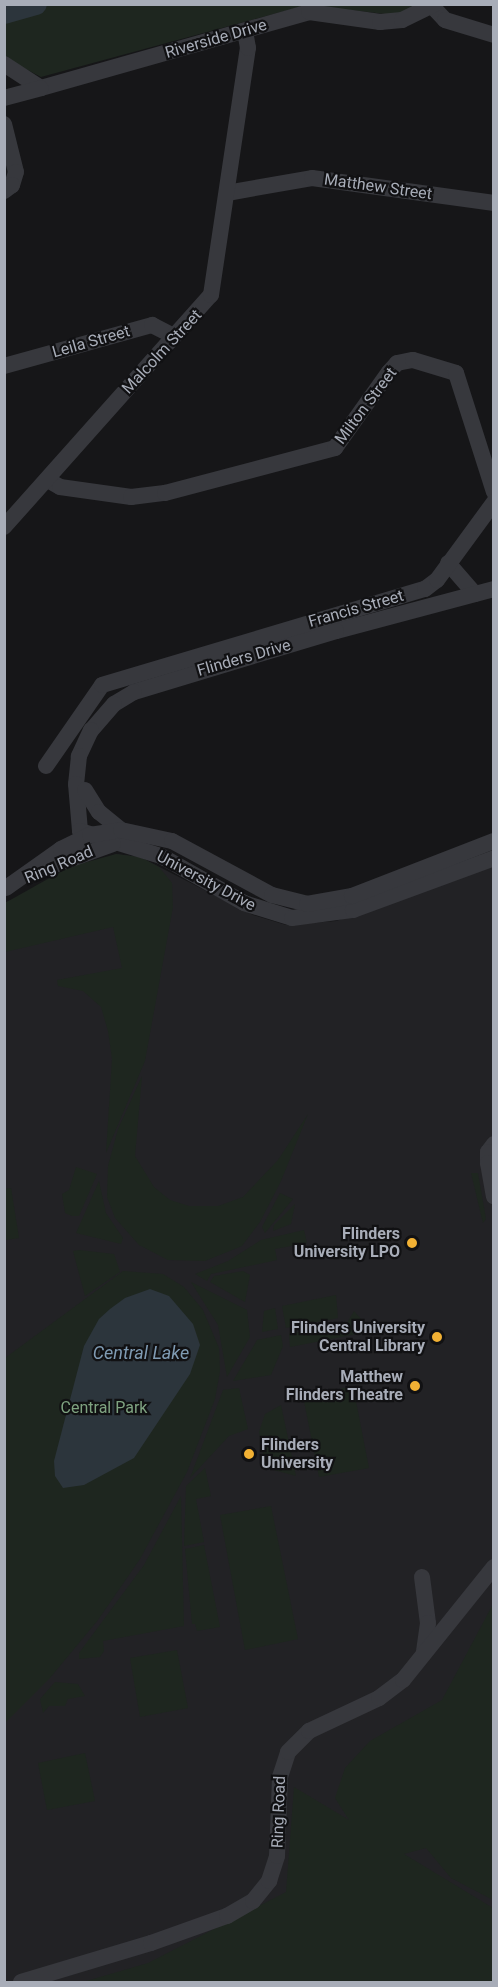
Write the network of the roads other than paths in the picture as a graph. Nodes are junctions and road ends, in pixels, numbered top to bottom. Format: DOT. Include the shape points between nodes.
graph roads {
  1 [pos="434,5"];
  2 [pos="245,31"];
  3 [pos="494,35"];
  4 [pos="4,64"];
  5 [pos="41,88"];
  6 [pos="4,98"];
  7 [pos="4,124"];
  8 [pos="8,188"];
  9 [pos="227,194"];
  10 [pos="494,203"];
  11 [pos="174,336"];
  12 [pos="4,366"];
  13 [pos="48,480"];
  14 [pos="494,492"];
  15 [pos="494,502"];
  16 [pos="4,526"];
  17 [pos="448,563"];
  18 [pos="494,589"];
  19 [pos="475,594"];
  20 [pos="494,599"];
  21 [pos="46,766"];
  22 [pos="85,790"];
  23 [pos="76,812"];
  24 [pos="90,835"];
  25 [pos="117,837"];
  26 [pos="494,842"];
  27 [pos="494,858"];
  28 [pos="54,859"];
  29 [pos="208,860"];
  30 [pos="184,870"];
  31 [pos="5,888"];
  32 [pos="494,1144"];
  33 [pos="494,1196"];
  34 [pos="494,1567"];
  35 [pos="422,1576"];
  36 [pos="422,1660"];
  37 [pos="21,1983"];
  1 -- 2 [label="street, Riverside Drive" via="402,20 380,22 309,12"];
  1 -- 3 [label="street" via="445,20"];
  2 -- 5 [label="street, Riverside Drive"];
  2 -- 9 [label="street, Malcolm Street" via="248,48"];
  4 -- 5 [label="street"];
  5 -- 6 [label="street, Riverside Drive"];
  7 -- 8 [label="street" via="14,160"];
  9 -- 10 [label="street, Matthew Street" via="312,178"];
  9 -- 11 [label="street, Malcolm Street" via="211,295"];
  11 -- 12 [label="street, Leila Street" via="152,325"];
  11 -- 13 [label="street, Malcolm Street"];
  13 -- 14 [label="street, Milton Street" via="60,487 131,497 165,493 335,448 389,372 397,363 413,360 456,373"];
  13 -- 16 [label="street, Malcolm Street"];
  15 -- 17 [label="street, Francis Street"];
  17 -- 19 [label="street"];
  17 -- 21 [label="street, Francis Street" via="437,580 425,589 102,685"];
  18 -- 19 [label="street, Flinders Drive"];
  19 -- 23 [label="street, Flinders Drive" via="134,692 108,711 83,744"];
  20 -- 22 [label="street, Flinders Drive" via="148,695 119,711 97,735 86,764"];
  22 -- 24 [label="street, Flinders Drive"];
  22 -- 25 [label="street"];
  23 -- 24 [label="street" via="80,831"];
  23 -- 28 [label="street, Flinders Drive"];
  24 -- 25 [label="street, University Drive"];
  24 -- 28 [label="street, Ring Road"];
  25 -- 28 [label="street, Ring Road"];
  25 -- 29 [label="street, University Drive" via="157,835"];
  25 -- 30 [label="street, University Drive"];
  26 -- 29 [label="street, University Drive" via="352,896 320,904 291,902 272,895"];
  27 -- 30 [label="street, University Drive" via="365,906 316,918 272,915"];
  28 -- 31 [label="street, Ring Road"];
  29 -- 30 [label="street"];
  32 -- 33 [label="street" via="488,1152 488,1163"];
  34 -- 36 [label="street, Ring Road"];
  35 -- 36 [label="street" via="428,1640"];
  36 -- 37 [label="street, Ring Road" via="393,1689 309,1731 288,1752 280,1777 277,1856 269,1881 247,1906 108,1958"];
}
